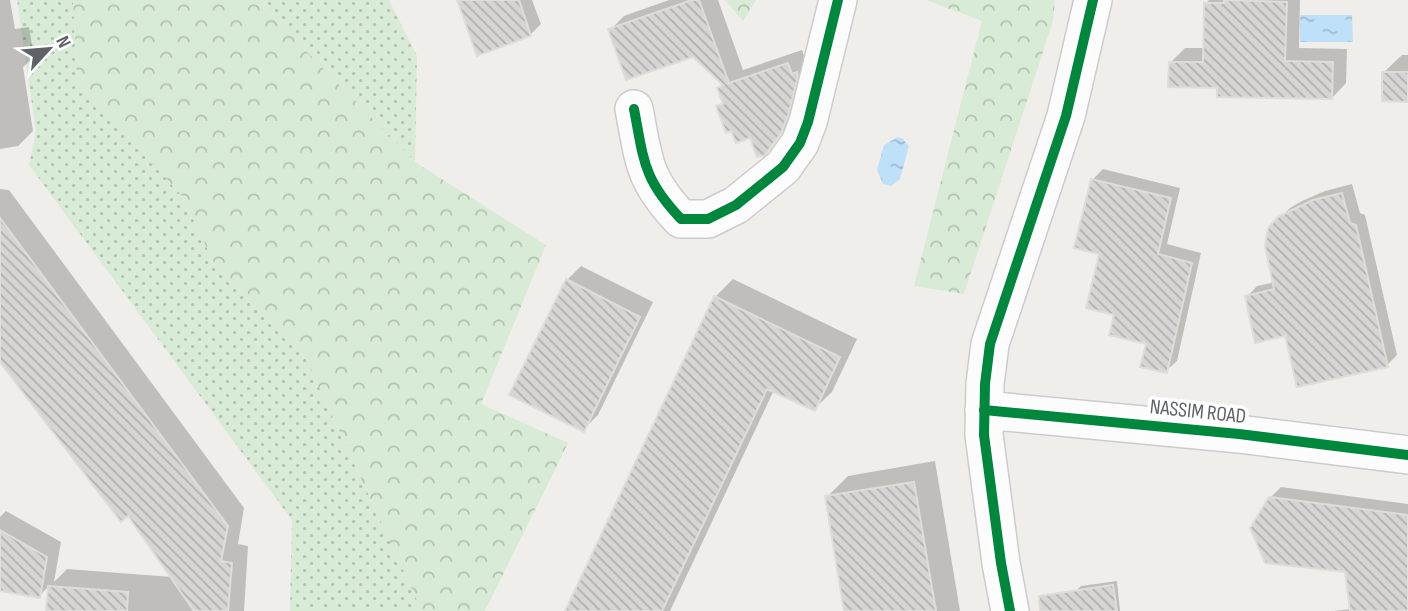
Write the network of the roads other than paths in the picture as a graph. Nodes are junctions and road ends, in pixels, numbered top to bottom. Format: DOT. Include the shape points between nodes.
graph roads {
  1 [pos="838,0"];
  2 [pos="1093,0"];
  3 [pos="634,109"];
  4 [pos="984,411"];
  5 [pos="1408,455"];
  6 [pos="1010,611"];
  1 -- 3 [label="street" via="800,143 783,167 736,205 708,219 681,219 646,173"];
  2 -- 4 [label="street" via="1066,116 990,344"];
  4 -- 5 [label="street, NASSIM ROAD"];
  4 -- 6 [label="street"];
}
